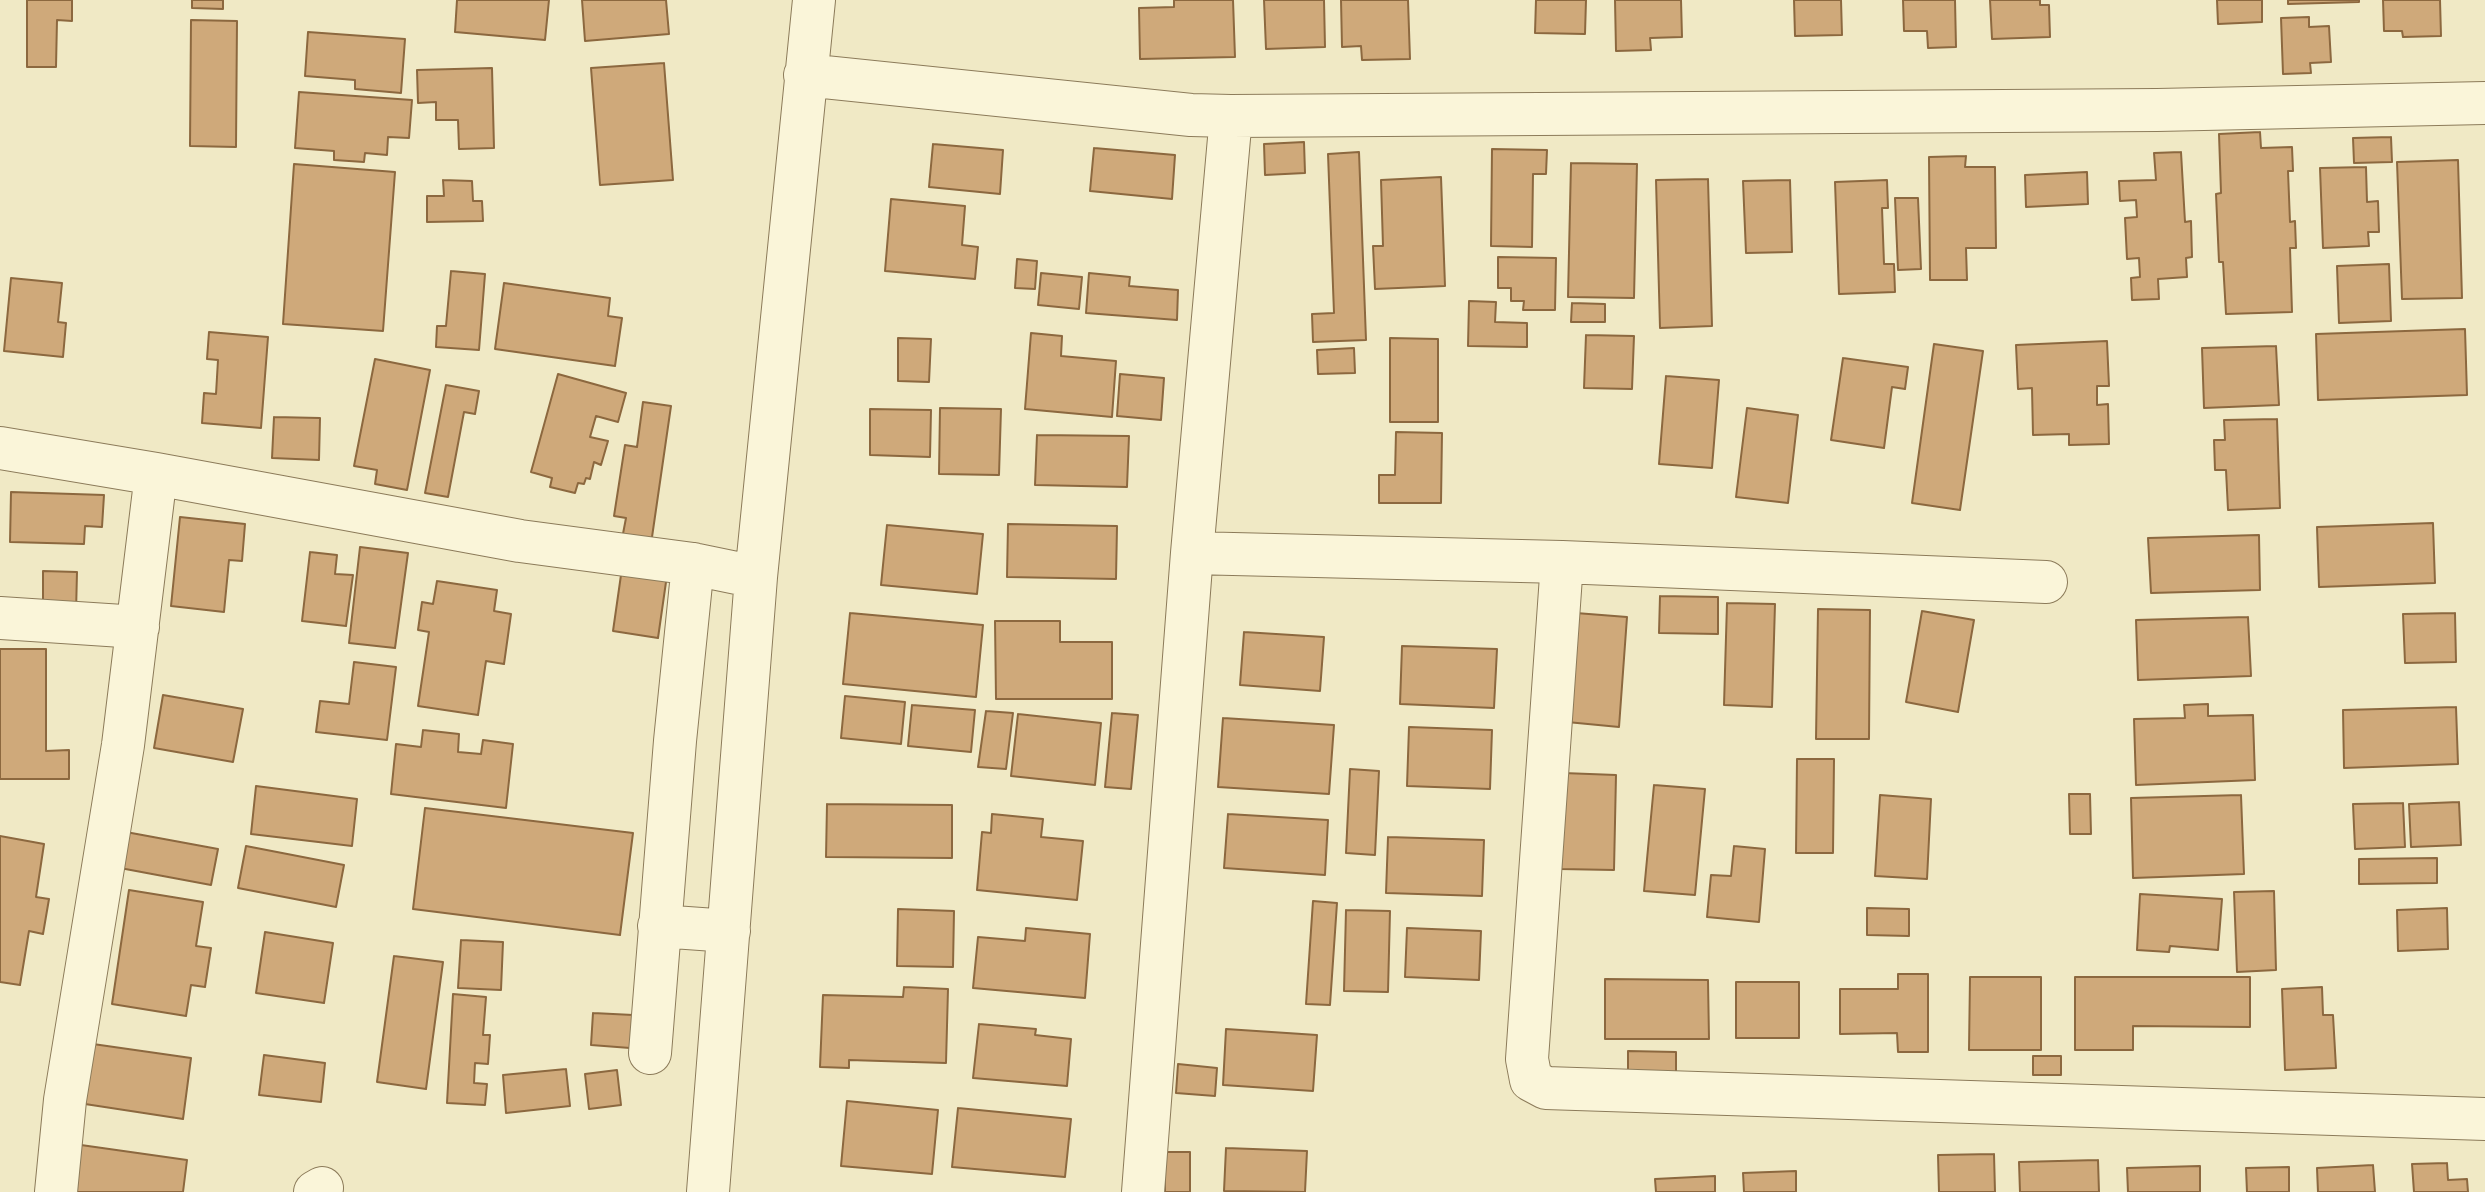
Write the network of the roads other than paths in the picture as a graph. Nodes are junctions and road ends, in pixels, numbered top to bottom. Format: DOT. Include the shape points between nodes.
graph roads {
  1 [pos="814,0"];
  2 [pos="805,75"];
  3 [pos="2485,103"];
  4 [pos="1231,116"];
  5 [pos="0,448"];
  6 [pos="156,474"];
  7 [pos="1192,553"];
  8 [pos="1562,562"];
  9 [pos="693,564"];
  10 [pos="756,577"];
  11 [pos="2046,582"];
  12 [pos="0,618"];
  13 [pos="138,627"];
  14 [pos="659,926"];
  15 [pos="729,931"];
  16 [pos="650,1053"];
  17 [pos="2485,1119"];
  18 [pos="56,1192"];
  19 [pos="708,1192"];
  20 [pos="1143,1192"];
  1 -- 2 [label="street"];
  2 -- 4 [label="street"];
  2 -- 10 [label="street"];
  3 -- 4 [label="street"];
  4 -- 7 [label="street"];
  5 -- 6 [label="street"];
  6 -- 9 [label="street" via="520,541"];
  6 -- 13 [label="street"];
  7 -- 8 [label="street"];
  7 -- 20 [label="street"];
  8 -- 11 [label="street"];
  8 -- 17 [label="street" via="1527,1059 1531,1080 1546,1088"];
  9 -- 10 [label="street"];
  9 -- 14 [label="street"];
  10 -- 15 [label="street"];
  12 -- 13 [label="street"];
  13 -- 18 [label="street" via="65,1100"];
  14 -- 15 [label="street"];
  14 -- 16 [label="street"];
  15 -- 19 [label="street"];
}
